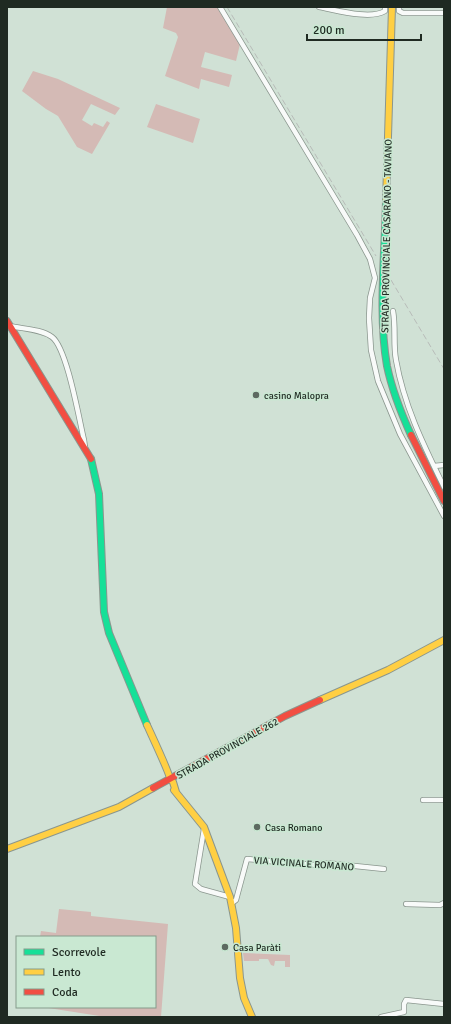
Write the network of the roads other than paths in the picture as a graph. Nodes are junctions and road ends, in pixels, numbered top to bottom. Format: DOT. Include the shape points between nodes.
graph roads {
  1 [pos="220,7"];
  2 [pos="319,7"];
  3 [pos="385,7"];
  4 [pos="392,7"];
  5 [pos="399,7"];
  6 [pos="444,13"];
  7 [pos="393,311"];
  8 [pos="9,323"];
  9 [pos="85,449"];
  10 [pos="444,465"];
  11 [pos="434,466"];
  12 [pos="444,487"];
  13 [pos="444,501"];
  14 [pos="444,516"];
  15 [pos="444,640"];
  16 [pos="170,779"];
  17 [pos="423,800"];
  18 [pos="444,800"];
  19 [pos="204,827"];
  20 [pos="7,849"];
  21 [pos="384,869"];
  22 [pos="231,900"];
  23 [pos="444,903"];
  24 [pos="406,904"];
  25 [pos="444,1004"];
  26 [pos="405,1014"];
  27 [pos="252,1017"];
  28 [pos="381,1017"];
  1 -- 14 [label="street" via="370,259 375,278 370,305 371,350 378,381 400,434"];
  2 -- 3 [label="street" via="380,14 385,11"];
  4 -- 13 [label="main road, STRADA PROVINCIALE CASARANO - TAVIANO" via="383,323 385,351 389,377 398,404"];
  5 -- 6 [label="street" via="403,13"];
  7 -- 11 [label="street" via="396,358 403,393"];
  8 -- 9 [label="main road"];
  8 -- 9 [label="street" via="43,333 59,344 68,372"];
  9 -- 16 [label="main road" via="91,459 99,494 104,612 107,626"];
  10 -- 11 [label="street"];
  11 -- 12 [label="street"];
  15 -- 16 [label="main road, STRADA PROVINCIALE 262" via="382,673 285,716"];
  16 -- 19 [label="main road" via="170,784"];
  16 -- 20 [label="main road, STRADA PROVINCIALE 262" via="119,807"];
  17 -- 18 [label="street"];
  19 -- 22 [label="main road"];
  19 -- 22 [label="street" via="194,884"];
  21 -- 22 [label="street, VIA VICINALE ROMANO" via="326,863 314,865 247,860 236,900"];
  22 -- 27 [label="main road" via="240,978"];
  23 -- 24 [label="street"];
  25 -- 26 [label="street" via="408,1000 404,1004"];
  26 -- 28 [label="street"];
}
